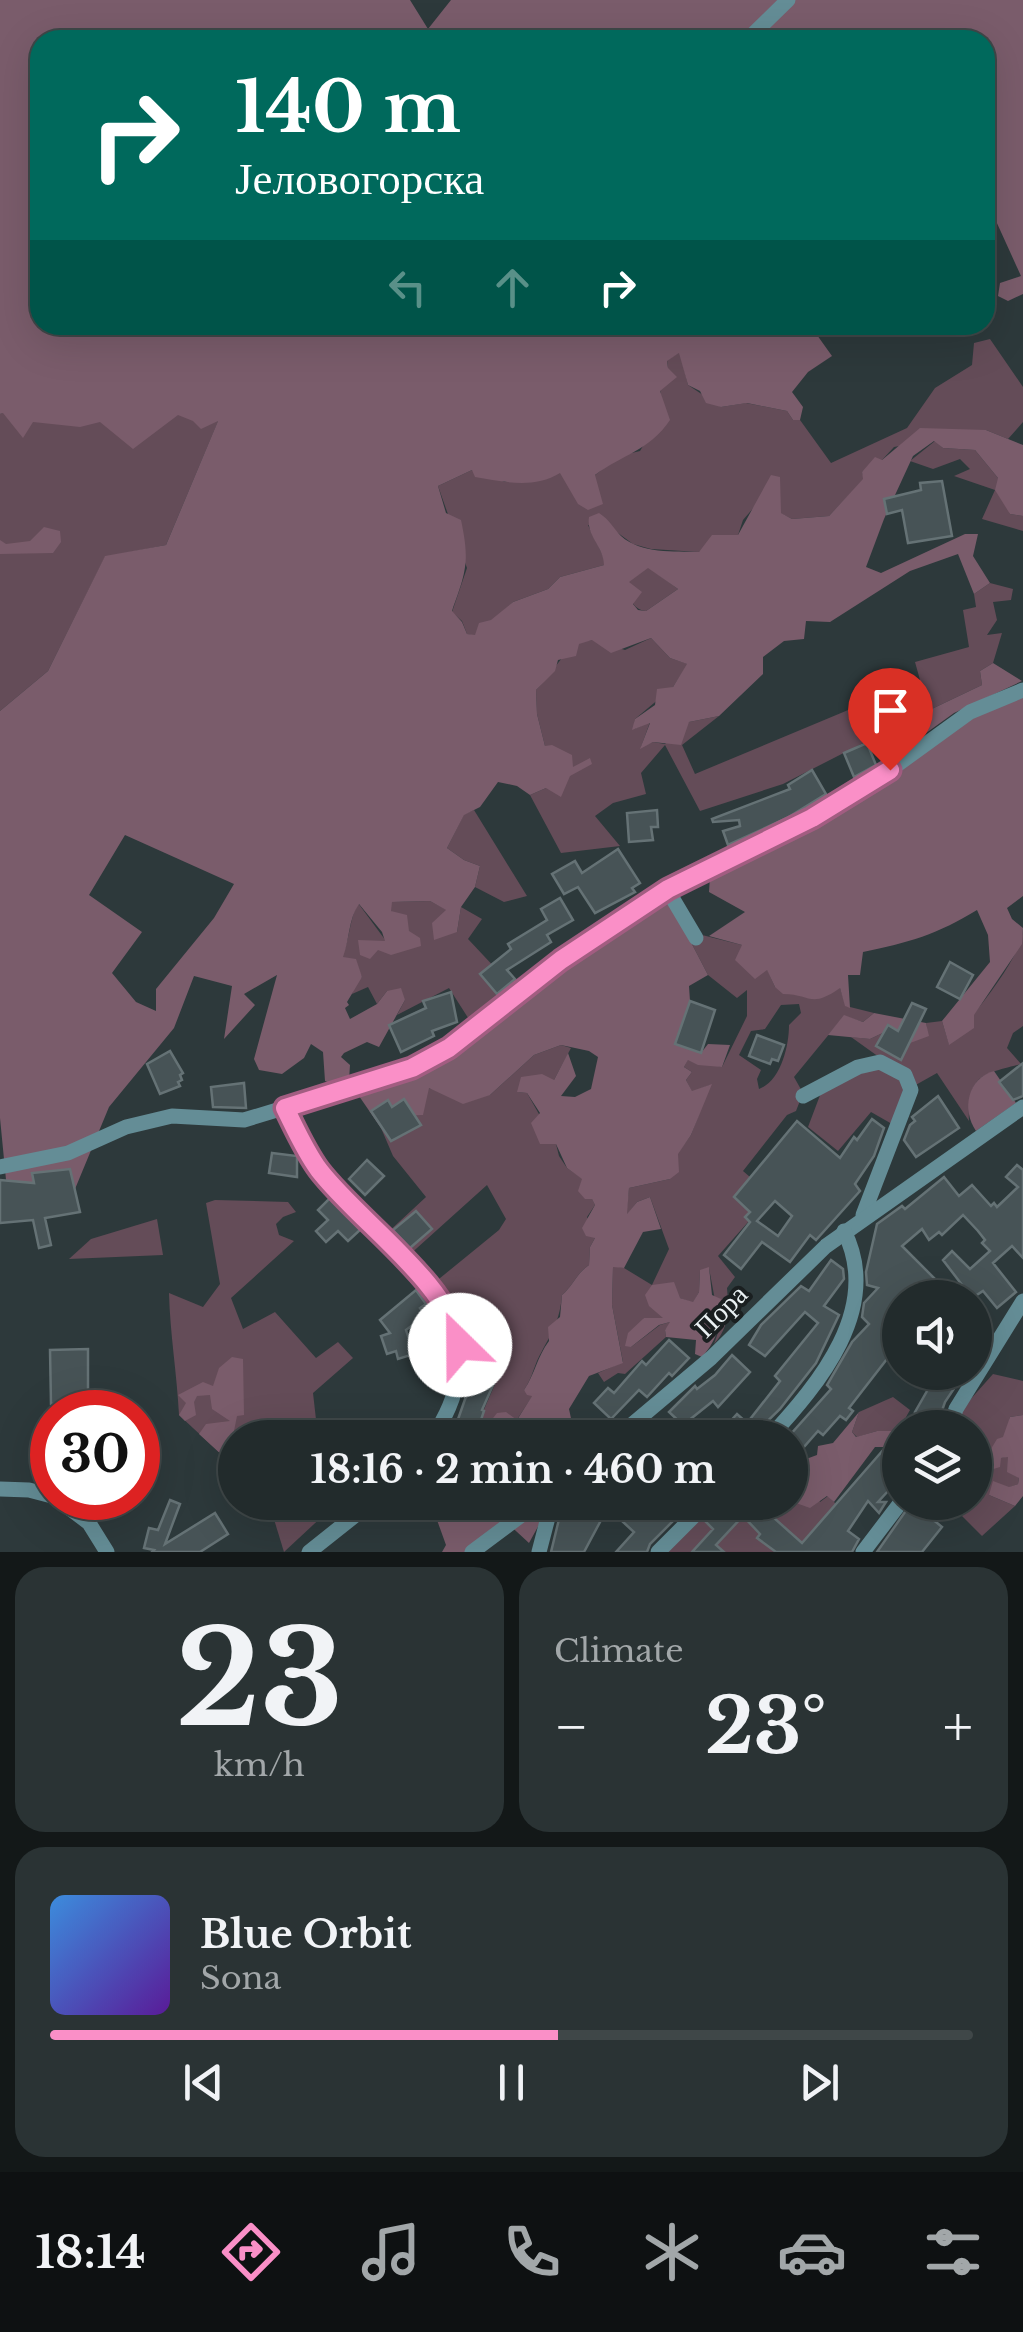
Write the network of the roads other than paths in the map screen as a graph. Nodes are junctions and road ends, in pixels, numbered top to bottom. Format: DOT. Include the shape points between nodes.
graph roads {
  1 [pos="788,0"];
  2 [pos="757,30"];
  3 [pos="1023,690"];
  4 [pos="668,889"];
  5 [pos="696,938"];
  6 [pos="803,1096"];
  7 [pos="1023,1106"];
  8 [pos="285,1108"];
  9 [pos="0,1167"];
  10 [pos="861,1219"];
  11 [pos="844,1231"];
  12 [pos="1023,1301"];
  13 [pos="955,1410"];
  14 [pos="442,1420"];
  15 [pos="638,1420"];
  16 [pos="784,1420"];
  17 [pos="0,1490"];
  18 [pos="30,1490"];
  19 [pos="85,1520"];
  20 [pos="349,1520"];
  21 [pos="515,1520"];
  22 [pos="547,1520"];
  23 [pos="690,1520"];
  24 [pos="887,1520"];
  25 [pos="107,1552"];
  26 [pos="309,1552"];
  27 [pos="472,1552"];
  28 [pos="539,1552"];
  29 [pos="658,1552"];
  30 [pos="863,1552"];
  1 -- 2 [label="street"];
  3 -- 4 [label="street" via="970,712 812,818"];
  4 -- 5 [label="street"];
  4 -- 8 [label="street" via="561,960 449,1048 412,1068"];
  6 -- 10 [label="street" via="880,1062 905,1074 911,1090"];
  7 -- 10 [label="street, Пора"];
  8 -- 9 [label="street" via="244,1120 172,1116 126,1127 68,1153"];
  8 -- 14 [label="street" via="318,1168 428,1283 453,1322 460,1345 457,1380"];
  10 -- 11 [label="street, Пора"];
  11 -- 15 [label="street, Пора"];
  11 -- 16 [label="street" via="855,1271 849,1324 828,1366"];
  12 -- 13 [label="street"];
  17 -- 18 [label="street"];
  19 -- 25 [label="street"];
  20 -- 26 [label="street"];
  21 -- 27 [label="street"];
  22 -- 28 [label="street"];
  23 -- 29 [label="street"];
  24 -- 30 [label="street"];
}
